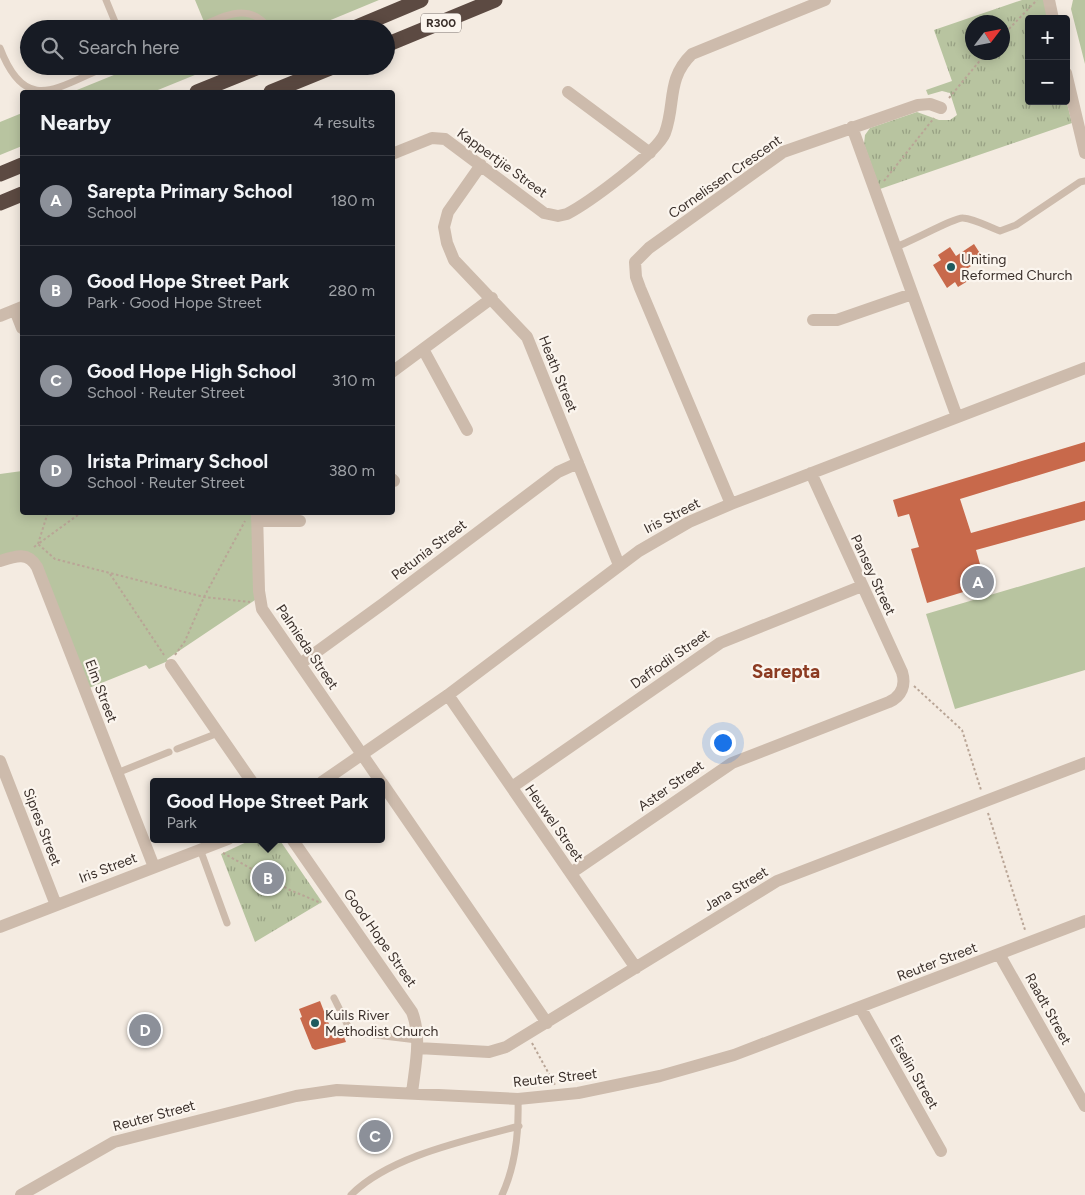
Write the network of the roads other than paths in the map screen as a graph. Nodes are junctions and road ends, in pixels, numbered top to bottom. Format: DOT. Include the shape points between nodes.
graph roads {
  1 [pos="106,0"];
  2 [pos="421,0"];
  3 [pos="496,0"];
  4 [pos="825,0"];
  5 [pos="1049,0"];
  6 [pos="1053,15"];
  7 [pos="114,20"];
  8 [pos="215,20"];
  9 [pos="262,20"];
  10 [pos="373,20"];
  11 [pos="395,41"];
  12 [pos="0,48"];
  13 [pos="86,75"];
  14 [pos="239,75"];
  15 [pos="313,75"];
  16 [pos="33,90"];
  17 [pos="33,90"];
  18 [pos="49,90"];
  19 [pos="49,90"];
  20 [pos="202,90"];
  21 [pos="276,90"];
  22 [pos="1070,90"];
  23 [pos="568,92"];
  24 [pos="941,108"];
  25 [pos="852,127"];
  26 [pos="395,153"];
  27 [pos="650,153"];
  28 [pos="1085,153"];
  29 [pos="20,166"];
  30 [pos="481,166"];
  31 [pos="0,174"];
  32 [pos="1085,181"];
  33 [pos="20,195"];
  34 [pos="0,203"];
  35 [pos="895,247"];
  36 [pos="912,294"];
  37 [pos="492,298"];
  38 [pos="19,309"];
  39 [pos="0,316"];
  40 [pos="813,320"];
  41 [pos="423,349"];
  42 [pos="1085,368"];
  43 [pos="395,370"];
  44 [pos="956,417"];
  45 [pos="467,430"];
  46 [pos="578,463"];
  47 [pos="811,473"];
  48 [pos="731,504"];
  49 [pos="254,518"];
  50 [pos="300,521"];
  51 [pos="0,561"];
  52 [pos="619,565"];
  53 [pos="862,586"];
  54 [pos="300,664"];
  55 [pos="171,665"];
  56 [pos="903,689"];
  57 [pos="448,695"];
  58 [pos="218,733"];
  59 [pos="177,749"];
  60 [pos="169,752"];
  61 [pos="362,754"];
  62 [pos="0,761"];
  63 [pos="1085,763"];
  64 [pos="117,773"];
  65 [pos="249,778"];
  66 [pos="328,778"];
  67 [pos="378,778"];
  68 [pos="512,787"];
  69 [pos="385,788"];
  70 [pos="217,843"];
  71 [pos="295,843"];
  72 [pos="200,849"];
  73 [pos="154,867"];
  74 [pos="571,873"];
  75 [pos="56,905"];
  76 [pos="1085,921"];
  77 [pos="228,923"];
  78 [pos="0,927"];
  79 [pos="999,954"];
  80 [pos="636,968"];
  81 [pos="334,998"];
  82 [pos="860,1007"];
  83 [pos="547,1023"];
  84 [pos="417,1044"];
  85 [pos="412,1093"];
  86 [pos="518,1099"];
  87 [pos="1085,1106"];
  88 [pos="519,1126"];
  89 [pos="941,1151"];
  90 [pos="21,1195"];
  91 [pos="351,1195"];
  92 [pos="502,1195"];
  1 -- 7 [label="lane"];
  2 -- 10 [label="highway, R300"];
  3 -- 11 [label="highway, R300"];
  4 -- 27 [label="street, Kappertjie Street" via="692,54 682,63 674,80 666,130"];
  5 -- 6 [label="street"];
  8 -- 9 [label="lane" via="240,9 258,15"];
  12 -- 16 [label="lane" via="9,71 20,84"];
  13 -- 19 [label="lane"];
  14 -- 20 [label="highway"];
  15 -- 21 [label="highway"];
  17 -- 18 [label="lane"];
  22 -- 28 [label="street"];
  23 -- 27 [label="street"];
  24 -- 25 [label="street" via="930,104 918,105"];
  25 -- 35 [label="street"];
  25 -- 48 [label="street, Cornelissen Crescent" via="783,152 649,248 635,262 640,288"];
  26 -- 30 [label="street, Kappertjie Street" via="428,139 441,138"];
  27 -- 30 [label="street, Kappertjie Street" via="572,212 558,216 544,213"];
  29 -- 31 [label="highway"];
  30 -- 37 [label="street, Heath Street" via="448,212 444,227 446,243 454,260"];
  32 -- 35 [label="lane" via="1016,225 1000,231 965,218 956,218"];
  33 -- 34 [label="highway"];
  35 -- 36 [label="street"];
  36 -- 40 [label="street" via="837,320"];
  36 -- 44 [label="street"];
  37 -- 41 [label="street"];
  37 -- 46 [label="street, Heath Street" via="527,337"];
  38 -- 39 [label="street"];
  41 -- 43 [label="street"];
  41 -- 45 [label="street"];
  42 -- 44 [label="street, Iris Street"];
  44 -- 47 [label="street, Iris Street"];
  46 -- 52 [label="street, Heath Street"];
  46 -- 54 [label="street, Petunia Street" via="558,472"];
  47 -- 48 [label="street, Iris Street"];
  47 -- 53 [label="street, Pansey Street"];
  48 -- 52 [label="street, Iris Street" via="674,530"];
  49 -- 50 [label="street"];
  49 -- 54 [label="street, Palmieda Street" via="260,601 266,616"];
  51 -- 64 [label="street, Elm Street" via="21,555 31,559 37,567"];
  52 -- 57 [label="street, Iris Street"];
  53 -- 56 [label="street, Pansey Street" via="902,672"];
  53 -- 68 [label="street, Daffodil Street" via="720,643"];
  54 -- 61 [label="street, Palmieda Street"];
  55 -- 58 [label="street"];
  56 -- 74 [label="street, Aster Street" via="894,700 732,763"];
  57 -- 61 [label="street, Iris Street"];
  57 -- 68 [label="street, Heuwel Street"];
  58 -- 59 [label="lane"];
  58 -- 65 [label="street"];
  60 -- 64 [label="lane"];
  61 -- 66 [label="street, Iris Street"];
  61 -- 67 [label="street, Palmieda Street"];
  62 -- 75 [label="street, Sipres Street"];
  63 -- 80 [label="street, Jana Street" via="776,881"];
  64 -- 73 [label="street, Elm Street"];
  68 -- 74 [label="street, Heuwel Street"];
  69 -- 83 [label="street, Palmieda Street"];
  70 -- 72 [label="street, Iris Street"];
  71 -- 84 [label="street, Good Hope Street" via="407,1003 415,1021"];
  72 -- 73 [label="street, Iris Street"];
  72 -- 77 [label="lane"];
  73 -- 75 [label="street, Iris Street"];
  74 -- 80 [label="street, Heuwel Street"];
  75 -- 78 [label="street, Iris Street"];
  76 -- 79 [label="street, Reuter Street"];
  79 -- 82 [label="street, Reuter Street"];
  79 -- 87 [label="street, Raadt Street"];
  80 -- 83 [label="street, Jana Street"];
  81 -- 84 [label="lane" via="351,1032"];
  82 -- 86 [label="street, Reuter Street" via="710,1063 626,1084"];
  82 -- 89 [label="street, Eiselin Street"];
  83 -- 84 [label="street, Jana Street" via="506,1047 489,1052"];
  84 -- 85 [label="street, Good Hope Street"];
  85 -- 86 [label="street, Reuter Street"];
  85 -- 90 [label="street, Reuter Street" via="337,1090 304,1095 131,1136 95,1151"];
  86 -- 88 [label="lane"];
  88 -- 91 [label="lane" via="422,1154 368,1181"];
  88 -- 92 [label="lane" via="515,1157"];
}
